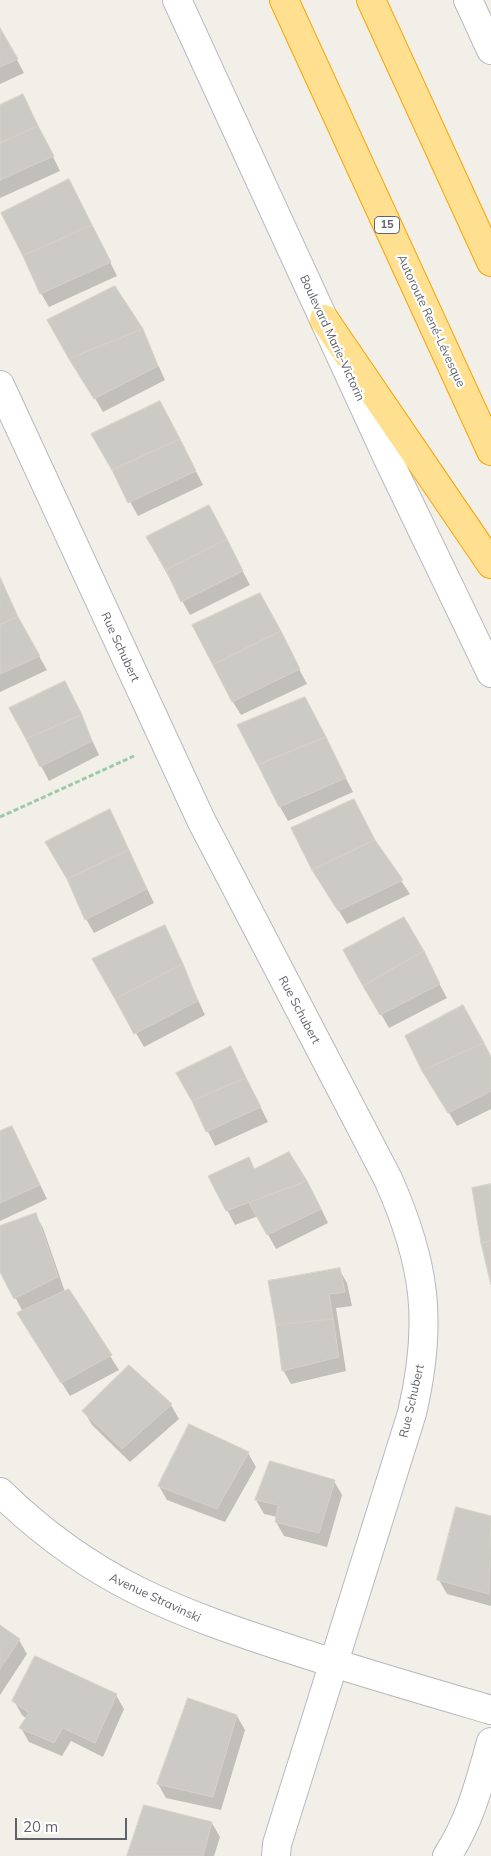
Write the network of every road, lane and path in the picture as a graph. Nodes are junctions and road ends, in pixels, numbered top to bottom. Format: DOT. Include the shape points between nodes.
graph roads {
  1 [pos="177,0"];
  2 [pos="284,0"];
  3 [pos="371,0"];
  4 [pos="468,0"];
  5 [pos="491,50"];
  6 [pos="491,262"];
  7 [pos="324,319"];
  8 [pos="0,385"];
  9 [pos="491,451"];
  10 [pos="491,564"];
  11 [pos="491,673"];
  12 [pos="142,753"];
  13 [pos="0,817"];
  14 [pos="0,1492"];
  15 [pos="334,1663"];
  16 [pos="491,1710"];
  17 [pos="491,1742"];
  18 [pos="276,1856"];
  19 [pos="447,1856"];
  1 -- 7 [label="street, Boulevard Marie-Victorin"];
  2 -- 9 [label="highway, Autoroute René-Lévesque / 15"];
  3 -- 6 [label="highway"];
  4 -- 5 [label="street"];
  7 -- 10 [label="highway"];
  7 -- 11 [label="street, Boulevard Marie-Victorin"];
  8 -- 15 [label="street, Rue Schubert" via="201,820 388,1179 409,1233 424,1298 421,1372 408,1426"];
  12 -- 13 [label="path"];
  14 -- 15 [label="street, Avenue Stravinski" via="65,1548 117,1582 207,1622"];
  15 -- 16 [label="street, Avenue Stravinski"];
  15 -- 18 [label="street"];
  17 -- 19 [label="street" via="473,1807"];
}
